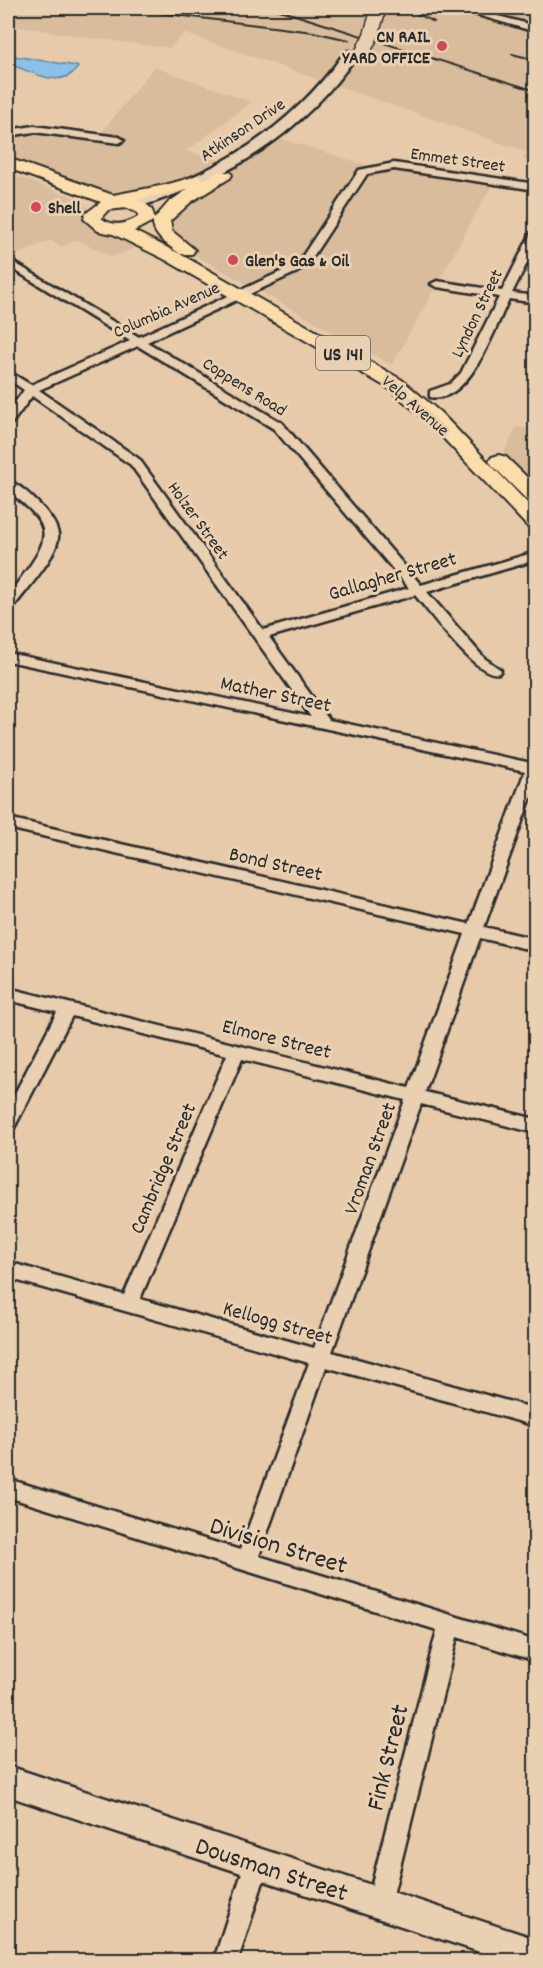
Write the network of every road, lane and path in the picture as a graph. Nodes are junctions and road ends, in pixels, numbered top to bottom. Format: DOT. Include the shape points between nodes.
graph roads {
  1 [pos="368,8"];
  2 [pos="379,8"];
  3 [pos="459,8"];
  4 [pos="534,29"];
  5 [pos="355,56"];
  6 [pos="8,133"];
  7 [pos="119,140"];
  8 [pos="8,163"];
  9 [pos="376,168"];
  10 [pos="8,173"];
  11 [pos="224,175"];
  12 [pos="206,177"];
  13 [pos="536,187"];
  14 [pos="131,208"];
  15 [pos="93,214"];
  16 [pos="116,229"];
  17 [pos="536,233"];
  18 [pos="186,250"];
  19 [pos="8,261"];
  20 [pos="437,284"];
  21 [pos="249,292"];
  22 [pos="504,296"];
  23 [pos="536,300"];
  24 [pos="137,340"];
  25 [pos="8,374"];
  26 [pos="31,389"];
  27 [pos="434,394"];
  28 [pos="8,420"];
  29 [pos="8,484"];
  30 [pos="536,498"];
  31 [pos="534,520"];
  32 [pos="536,556"];
  33 [pos="418,589"];
  34 [pos="8,605"];
  35 [pos="260,635"];
  36 [pos="8,657"];
  37 [pos="494,670"];
  38 [pos="325,725"];
  39 [pos="534,769"];
  40 [pos="8,823"];
  41 [pos="475,931"];
  42 [pos="536,945"];
  43 [pos="8,994"];
  44 [pos="67,1009"];
  45 [pos="237,1051"];
  46 [pos="416,1096"];
  47 [pos="8,1124"];
  48 [pos="536,1126"];
  49 [pos="8,1270"];
  50 [pos="129,1304"];
  51 [pos="321,1357"];
  52 [pos="536,1418"];
  53 [pos="8,1488"];
  54 [pos="246,1563"];
  55 [pos="449,1625"];
  56 [pos="536,1651"];
  57 [pos="9,1784"];
  58 [pos="257,1863"];
  59 [pos="379,1903"];
  60 [pos="536,1955"];
  61 [pos="226,1960"];
  1 -- 5 [label="street"];
  2 -- 5 [label="street, bridge" via="371,35"];
  3 -- 4 [label="street"];
  5 -- 11 [label="street, Atkinson Drive" via="337,91 315,112 269,148"];
  5 -- 12 [label="street, Atkinson Drive" via="325,91 292,120"];
  6 -- 7 [label="street" via="34,129"];
  8 -- 14 [label="main road"];
  9 -- 13 [label="street, Emmet Street" via="394,166"];
  9 -- 21 [label="street, Columbia Avenue" via="363,172 306,260"];
  10 -- 15 [label="main road" via="77,199"];
  11 -- 14 [label="street, Atkinson Drive"];
  11 -- 18 [label="main road" via="162,218 163,232"];
  12 -- 14 [label="street, Atkinson Drive"];
  12 -- 14 [label="main road" via="130,197"];
  14 -- 15 [label="main road" via="103,206"];
  14 -- 16 [label="main road" via="135,226"];
  14 -- 18 [label="main road, Velp Avenue / US 141" via="153,235"];
  15 -- 16 [label="main road, Velp Avenue" via="97,224"];
  16 -- 21 [label="main road, Velp Avenue / US 141"];
  17 -- 22 [label="street, Lyndon Street"];
  18 -- 21 [label="main road, Velp Avenue / US 141"];
  19 -- 24 [label="street, Coppens Road"];
  20 -- 22 [label="street"];
  21 -- 24 [label="street, Columbia Avenue"];
  21 -- 27 [label="main road, Velp Avenue / US 141" via="392,365"];
  21 -- 31 [label="main road, Velp Avenue / US 141" via="403,390"];
  22 -- 23 [label="street"];
  22 -- 27 [label="street, Lyndon Street" via="462,380"];
  24 -- 26 [label="street, Columbia Avenue"];
  24 -- 33 [label="street, Coppens Road" via="278,426"];
  25 -- 26 [label="street, Holzer Street"];
  26 -- 28 [label="street, Columbia Avenue"];
  26 -- 35 [label="street, Holzer Street" via="135,462"];
  27 -- 30 [label="main road, Velp Avenue / US 141"];
  29 -- 34 [label="street" via="34,505 51,530 51,543"];
  32 -- 33 [label="street, Gallagher Street"];
  33 -- 35 [label="street, Gallagher Street"];
  33 -- 37 [label="street, Coppens Road" via="479,662"];
  35 -- 38 [label="street, Holzer Street"];
  36 -- 38 [label="street, Mather Street"];
  38 -- 39 [label="street, Mather Street"];
  39 -- 41 [label="street, Vroman Street"];
  40 -- 41 [label="street, Bond Street"];
  41 -- 42 [label="street, Bond Street"];
  41 -- 46 [label="street, Vroman Street"];
  43 -- 44 [label="street, Elmore Street"];
  44 -- 45 [label="street, Elmore Street"];
  44 -- 47 [label="street"];
  45 -- 46 [label="street, Elmore Street"];
  45 -- 50 [label="street, Cambridge Street"];
  46 -- 48 [label="street, Elmore Street"];
  46 -- 51 [label="street, Vroman Street"];
  49 -- 50 [label="street, Kellogg Street"];
  50 -- 51 [label="street, Kellogg Street"];
  51 -- 52 [label="street, Kellogg Street"];
  51 -- 54 [label="street, Vroman Street"];
  53 -- 54 [label="street, Division Street"];
  54 -- 55 [label="street, Division Street"];
  55 -- 56 [label="street, Division Street"];
  55 -- 59 [label="street, Fink Street"];
  57 -- 58 [label="street, Dousman Street"];
  58 -- 59 [label="street, Dousman Street"];
  58 -- 61 [label="street"];
  59 -- 60 [label="street, Dousman Street"];
}
